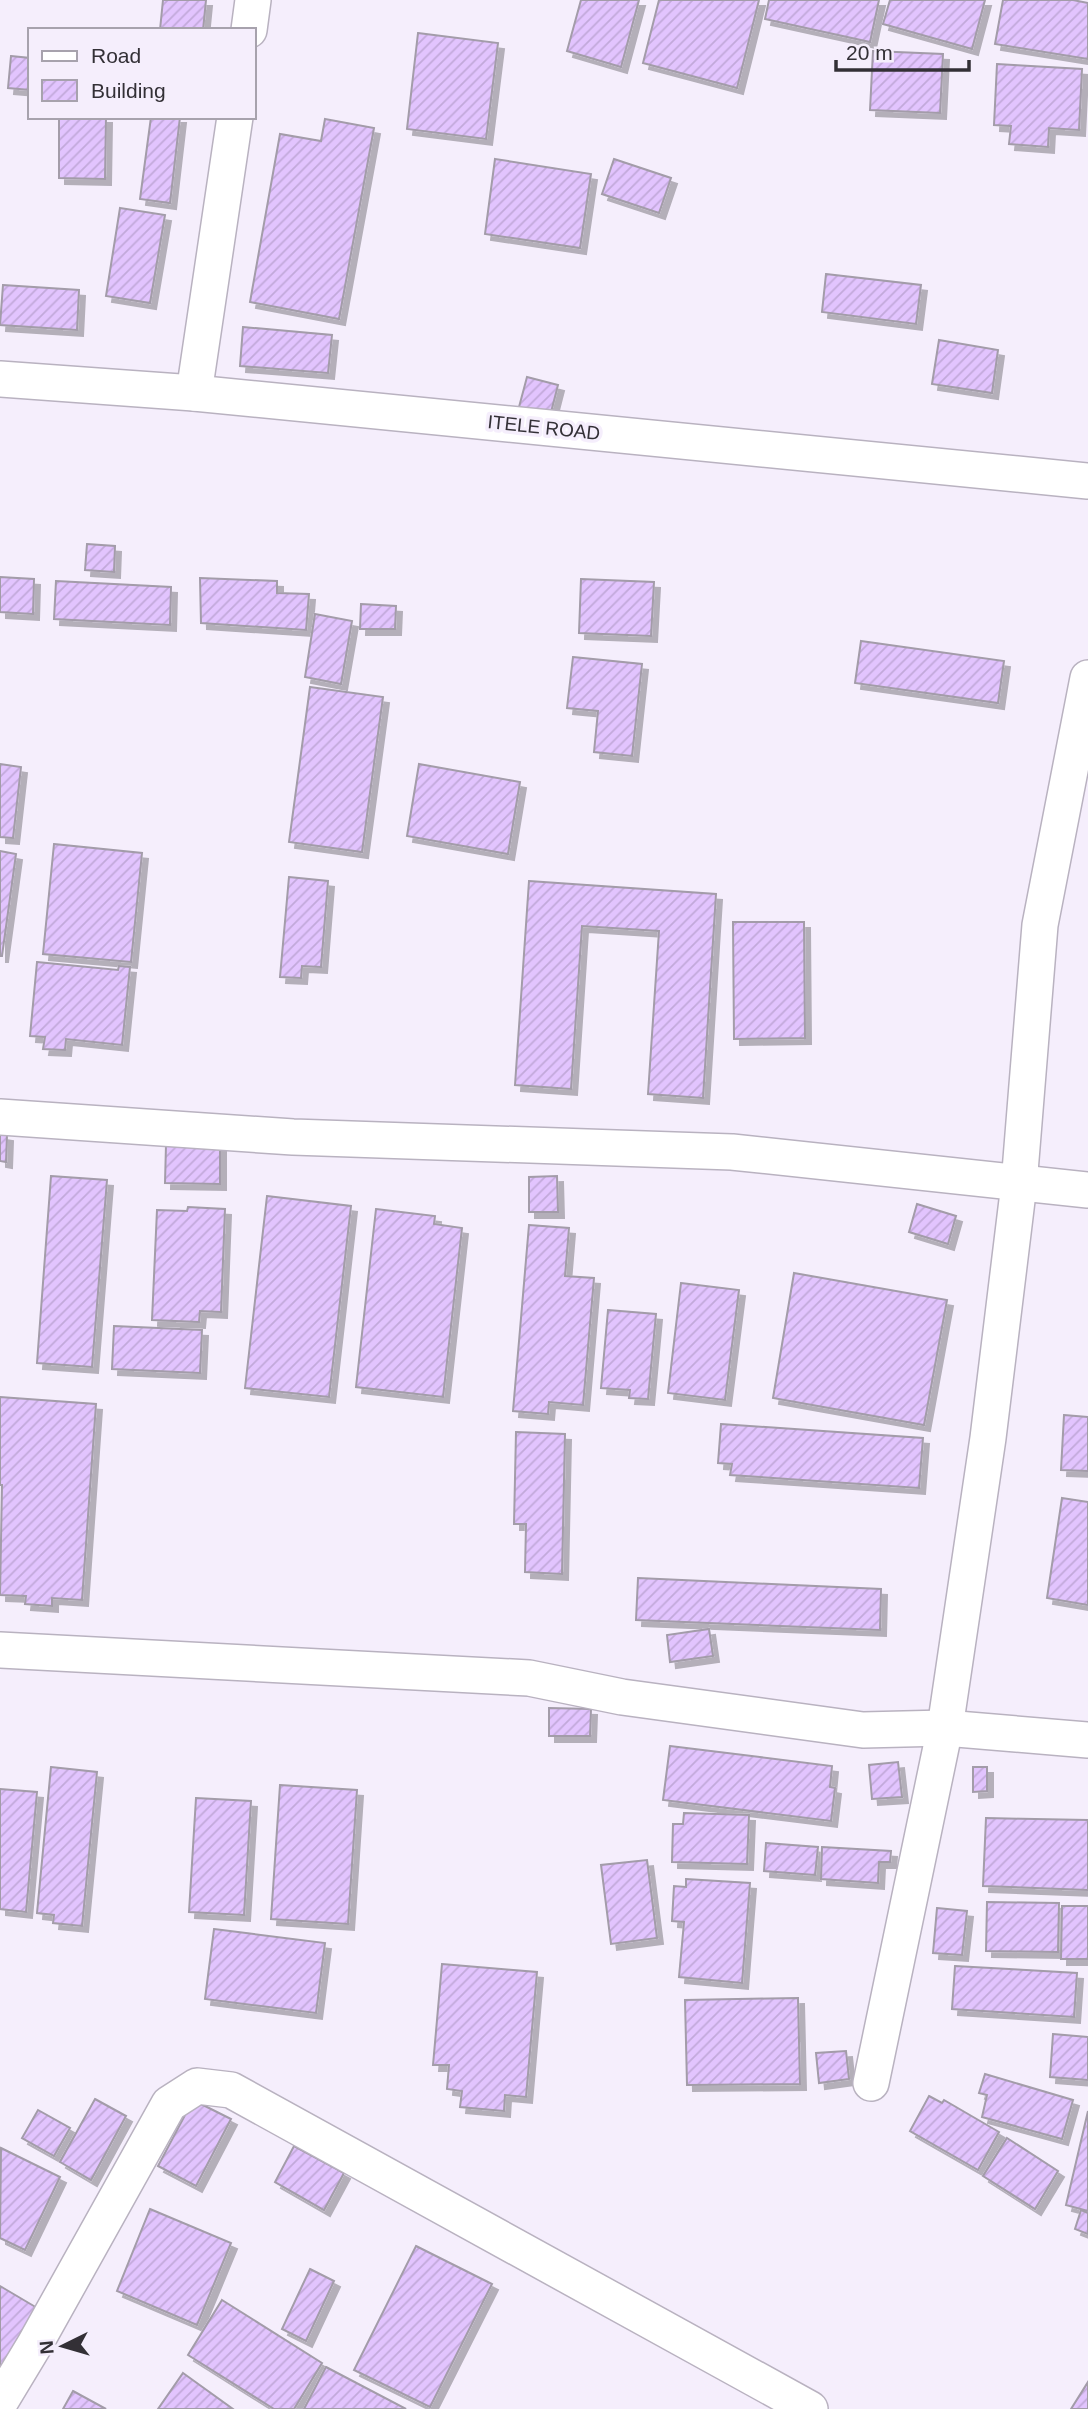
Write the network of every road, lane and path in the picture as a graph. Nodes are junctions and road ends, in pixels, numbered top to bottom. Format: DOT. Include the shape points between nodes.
graph roads {
  1 [pos="253,0"];
  2 [pos="248,28"];
  3 [pos="235,119"];
  4 [pos="0,379"];
  5 [pos="194,393"];
  6 [pos="1088,481"];
  7 [pos="1088,678"];
  8 [pos="0,1117"];
  9 [pos="1019,1184"];
  10 [pos="1088,1190"];
  11 [pos="0,1650"];
  12 [pos="945,1728"];
  13 [pos="1088,1740"];
  14 [pos="871,2083"];
  15 [pos="0,2402"];
  16 [pos="810,2409"];
  1 -- 2 [label="street"];
  3 -- 5 [label="street"];
  4 -- 5 [label="street, ITELE ROAD"];
  5 -- 6 [label="street, ITELE ROAD"];
  7 -- 9 [label="street" via="1040,925"];
  8 -- 9 [label="street" via="293,1137 732,1152"];
  9 -- 10 [label="street"];
  9 -- 12 [label="street" via="988,1438"];
  11 -- 12 [label="street" via="529,1678 622,1697 863,1730"];
  12 -- 13 [label="street"];
  12 -- 14 [label="street"];
  15 -- 16 [label="street" via="169,2104 197,2086 231,2090"];
}
